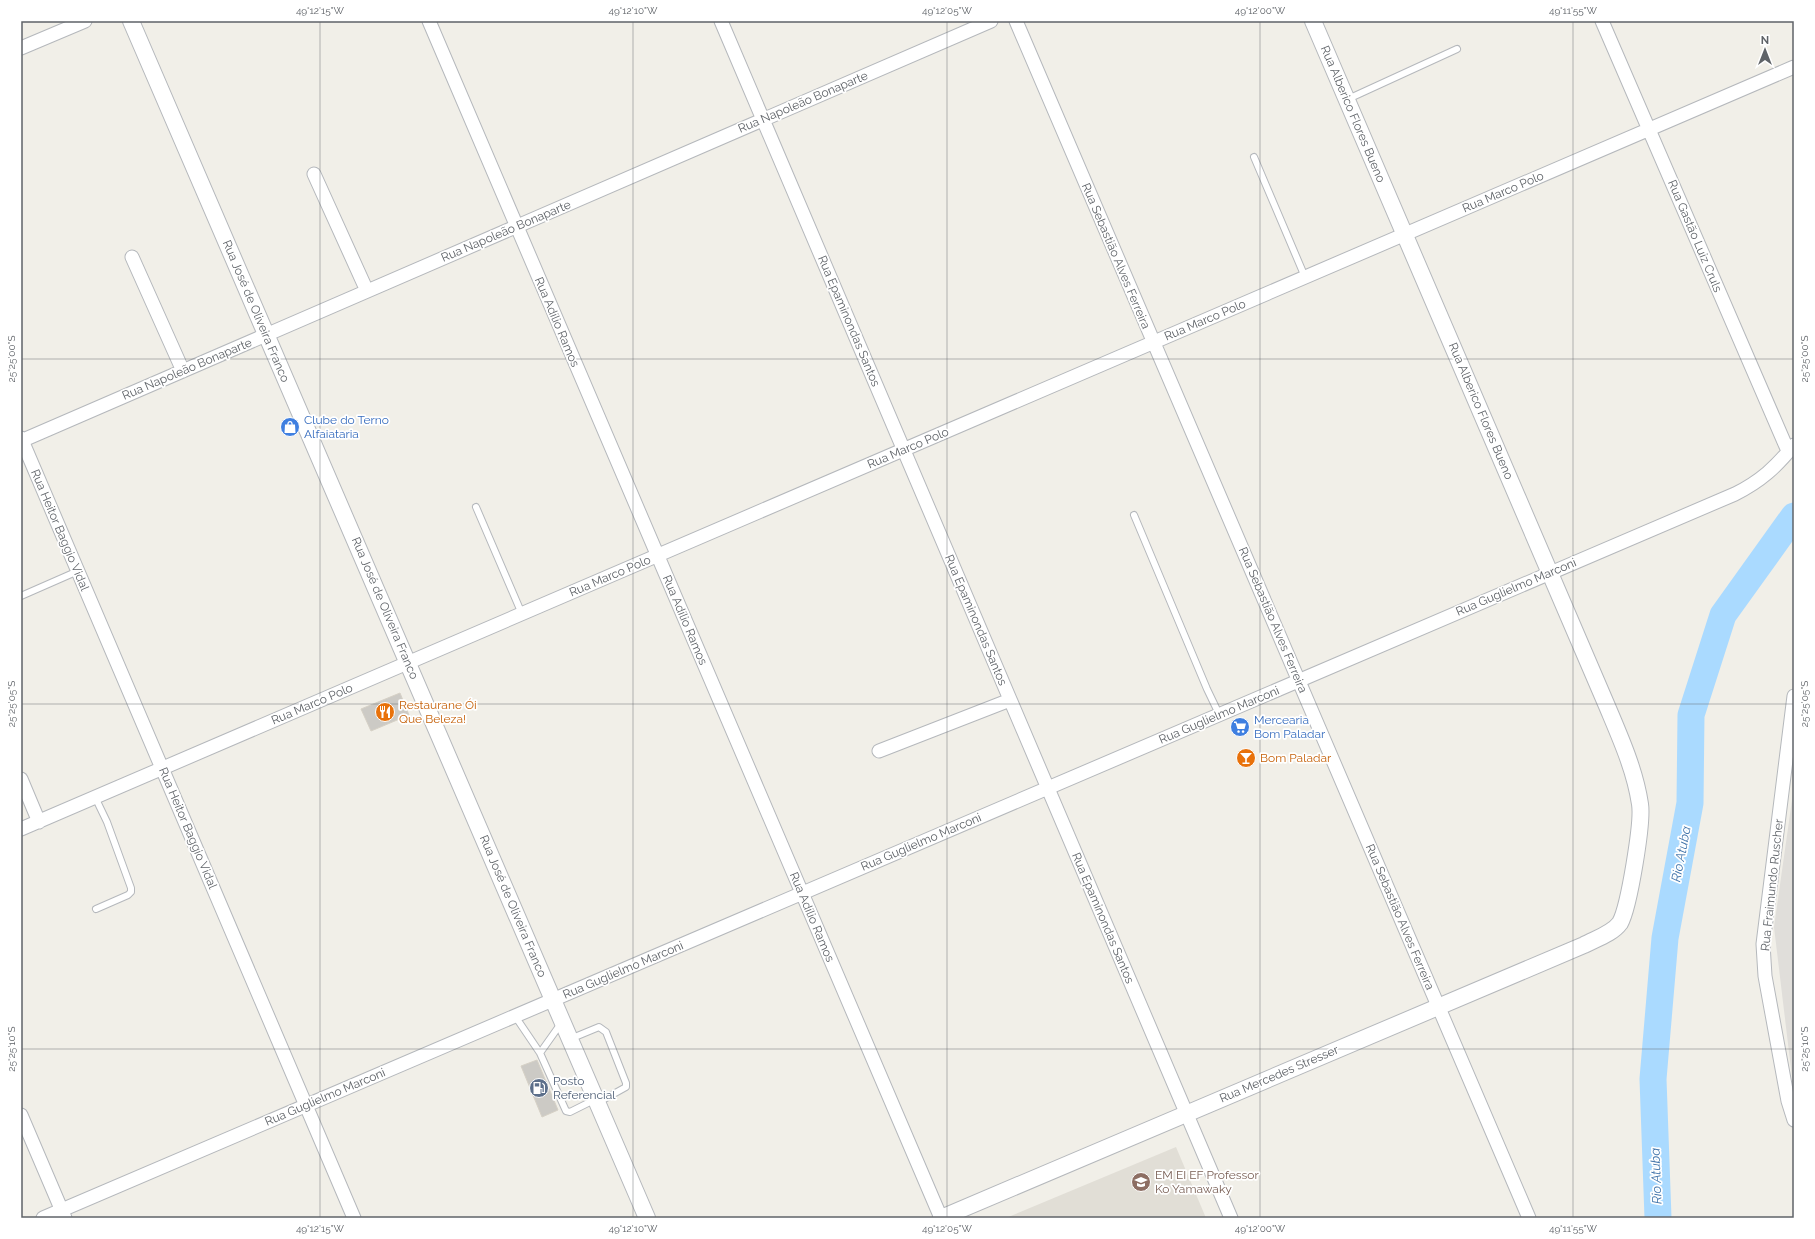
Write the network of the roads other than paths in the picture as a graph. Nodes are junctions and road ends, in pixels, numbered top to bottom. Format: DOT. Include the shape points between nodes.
graph roads {
  1 [pos="85,21"];
  2 [pos="132,21"];
  3 [pos="429,21"];
  4 [pos="721,21"];
  5 [pos="991,21"];
  6 [pos="1016,21"];
  7 [pos="1313,21"];
  8 [pos="1602,21"];
  9 [pos="21,48"];
  10 [pos="1458,49"];
  11 [pos="1794,67"];
  12 [pos="1347,100"];
  13 [pos="763,120"];
  14 [pos="1649,129"];
  15 [pos="1254,157"];
  16 [pos="314,174"];
  17 [pos="517,226"];
  18 [pos="1404,234"];
  19 [pos="132,257"];
  20 [pos="1304,278"];
  21 [pos="367,291"];
  22 [pos="266,334"];
  23 [pos="1154,342"];
  24 [pos="183,371"];
  25 [pos="21,440"];
  26 [pos="1791,448"];
  27 [pos="904,450"];
  28 [pos="476,507"];
  29 [pos="1134,515"];
  30 [pos="658,556"];
  31 [pos="78,571"];
  32 [pos="1550,573"];
  33 [pos="21,596"];
  34 [pos="522,614"];
  35 [pos="408,663"];
  36 [pos="1299,680"];
  37 [pos="1794,696"];
  38 [pos="1010,700"];
  39 [pos="1219,714"];
  40 [pos="880,752"];
  41 [pos="162,769"];
  42 [pos="21,779"];
  43 [pos="1048,788"];
  44 [pos="95,797"];
  45 [pos="39,822"];
  46 [pos="21,829"];
  47 [pos="802,893"];
  48 [pos="96,910"];
  49 [pos="1615,928"];
  50 [pos="553,1000"];
  51 [pos="1439,1007"];
  52 [pos="515,1016"];
  53 [pos="562,1021"];
  54 [pos="570,1039"];
  55 [pos="540,1053"];
  56 [pos="597,1100"];
  57 [pos="306,1106"];
  58 [pos="1186,1114"];
  59 [pos="21,1115"];
  60 [pos="1794,1120"];
  61 [pos="63,1214"];
  62 [pos="43,1218"];
  63 [pos="354,1218"];
  64 [pos="647,1218"];
  65 [pos="941,1218"];
  66 [pos="1231,1218"];
  67 [pos="1529,1218"];
  1 -- 9 [label="street"];
  2 -- 22 [label="street, Rua José de Oliveira Franco"];
  3 -- 17 [label="street, Rua Adílio Ramos"];
  4 -- 13 [label="street, Rua Epaminondas Santos"];
  5 -- 13 [label="street, Rua Napoleão Bonaparte"];
  6 -- 23 [label="street, Rua Sebastião Alves Ferreira"];
  7 -- 12 [label="street, Rua Alberico Flores Bueno"];
  8 -- 14 [label="street, Rua Gastão Luiz Cruls"];
  10 -- 12 [label="lane"];
  11 -- 14 [label="street, Rua Marco Polo"];
  12 -- 18 [label="street, Rua Alberico Flores Bueno"];
  13 -- 17 [label="street, Rua Napoleão Bonaparte"];
  13 -- 27 [label="street, Rua Epaminondas Santos"];
  14 -- 18 [label="street, Rua Marco Polo"];
  14 -- 26 [label="street, Rua Gastão Luiz Cruls"];
  15 -- 20 [label="lane"];
  16 -- 21 [label="street"];
  17 -- 21 [label="street, Rua Napoleão Bonaparte"];
  17 -- 30 [label="street, Rua Adílio Ramos"];
  18 -- 20 [label="street, Rua Marco Polo"];
  18 -- 32 [label="street, Rua Alberico Flores Bueno"];
  19 -- 24 [label="street"];
  20 -- 23 [label="street, Rua Marco Polo"];
  21 -- 22 [label="street, Rua Napoleão Bonaparte"];
  22 -- 24 [label="street, Rua Napoleão Bonaparte"];
  22 -- 35 [label="street, Rua José de Oliveira Franco"];
  23 -- 27 [label="street, Rua Marco Polo"];
  23 -- 36 [label="street, Rua Sebastião Alves Ferreira"];
  24 -- 25 [label="street, Rua Napoleão Bonaparte"];
  25 -- 31 [label="street, Rua Heitor Baggio Vidal"];
  26 -- 32 [label="street, Rua Guglielmo Marconi" via="1753,485"];
  27 -- 30 [label="street, Rua Marco Polo"];
  27 -- 38 [label="street, Rua Epaminondas Santos"];
  28 -- 34 [label="lane"];
  29 -- 39 [label="lane"];
  30 -- 34 [label="street, Rua Marco Polo"];
  30 -- 47 [label="street, Rua Adílio Ramos"];
  31 -- 33 [label="lane"];
  31 -- 41 [label="street, Rua Heitor Baggio Vidal"];
  32 -- 36 [label="street, Rua Guglielmo Marconi"];
  32 -- 49 [label="street, Rua Alberico Flores Bueno" via="1616,727 1634,778 1640,805 1639,834 1627,902"];
  34 -- 35 [label="street, Rua Marco Polo"];
  35 -- 41 [label="street, Rua Marco Polo"];
  35 -- 50 [label="street, Rua José de Oliveira Franco"];
  36 -- 39 [label="street, Rua Guglielmo Marconi"];
  36 -- 51 [label="street, Rua Sebastião Alves Ferreira"];
  37 -- 60 [label="street, Rua Fraimundo Ruscher" via="1763,944 1765,976 1788,1101"];
  38 -- 40 [label="street"];
  38 -- 43 [label="street, Rua Epaminondas Santos"];
  39 -- 43 [label="street, Rua Guglielmo Marconi"];
  41 -- 44 [label="street, Rua Marco Polo"];
  41 -- 57 [label="street, Rua Heitor Baggio Vidal"];
  42 -- 45 [label="street"];
  43 -- 47 [label="street, Rua Guglielmo Marconi"];
  43 -- 58 [label="street, Rua Epaminondas Santos"];
  44 -- 45 [label="street, Rua Marco Polo"];
  44 -- 48 [label="lane" via="131,888 128,895"];
  45 -- 46 [label="street, Rua Marco Polo"];
  47 -- 50 [label="street, Rua Guglielmo Marconi"];
  47 -- 65 [label="street, Rua Adílio Ramos"];
  49 -- 51 [label="street, Rua Mercedes Stresser" via="1584,945"];
  50 -- 52 [label="street, Rua Guglielmo Marconi"];
  50 -- 53 [label="street, Rua José de Oliveira Franco"];
  51 -- 58 [label="street, Rua Mercedes Stresser"];
  51 -- 67 [label="street, Rua Sebastião Alves Ferreira"];
  52 -- 55 [label="lane"];
  52 -- 57 [label="street, Rua Guglielmo Marconi"];
  53 -- 54 [label="street, Rua José de Oliveira Franco"];
  53 -- 55 [label="lane"];
  54 -- 56 [label="street, Rua José de Oliveira Franco"];
  54 -- 56 [label="lane" via="599,1028 606,1032 626,1087"];
  55 -- 56 [label="lane" via="566,1111 570,1112"];
  56 -- 64 [label="street, Rua José de Oliveira Franco"];
  57 -- 61 [label="street, Rua Guglielmo Marconi"];
  57 -- 63 [label="street, Rua Heitor Baggio Vidal"];
  58 -- 65 [label="street, Rua Mercedes Stresser"];
  58 -- 66 [label="street, Rua Epaminondas Santos"];
  59 -- 61 [label="street"];
  61 -- 62 [label="street, Rua Guglielmo Marconi"];
}
